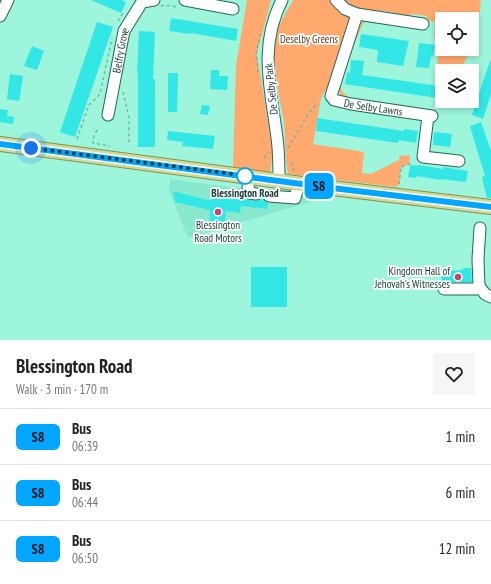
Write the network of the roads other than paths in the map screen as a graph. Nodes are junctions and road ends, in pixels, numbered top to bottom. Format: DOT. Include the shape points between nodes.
graph roads {
  1 [pos="8,0"];
  2 [pos="282,0"];
  3 [pos="336,0"];
  4 [pos="141,1"];
  5 [pos="156,3"];
  6 [pos="184,4"];
  7 [pos="233,9"];
  8 [pos="356,14"];
  9 [pos="0,16"];
  10 [pos="423,24"];
  11 [pos="108,115"];
  12 [pos="0,144"];
  13 [pos="459,162"];
  14 [pos="249,176"];
  15 [pos="279,181"];
  16 [pos="299,183"];
  17 [pos="256,194"];
  18 [pos="269,196"];
  19 [pos="491,207"];
  20 [pos="480,228"];
  21 [pos="479,286"];
  22 [pos="444,289"];
  23 [pos="491,297"];
  1 -- 9 [label="street"];
  2 -- 15 [label="street, De Selby Park" via="272,21 268,43 270,94 278,140"];
  3 -- 8 [label="street"];
  4 -- 5 [label="street, Belfry Grove"];
  4 -- 11 [label="street, Belfry Grove" via="124,31"];
  6 -- 7 [label="street"];
  8 -- 10 [label="street"];
  8 -- 13 [label="street, De Selby Lawns" via="331,96 335,100 351,104 430,116 423,157"];
  12 -- 14 [label="main road"];
  14 -- 15 [label="main road"];
  14 -- 17 [label="street" via="250,193"];
  15 -- 16 [label="main road"];
  16 -- 18 [label="street" via="295,198"];
  16 -- 19 [label="main road"];
  20 -- 21 [label="street"];
  21 -- 22 [label="street" via="476,289"];
  21 -- 23 [label="street"];
}
